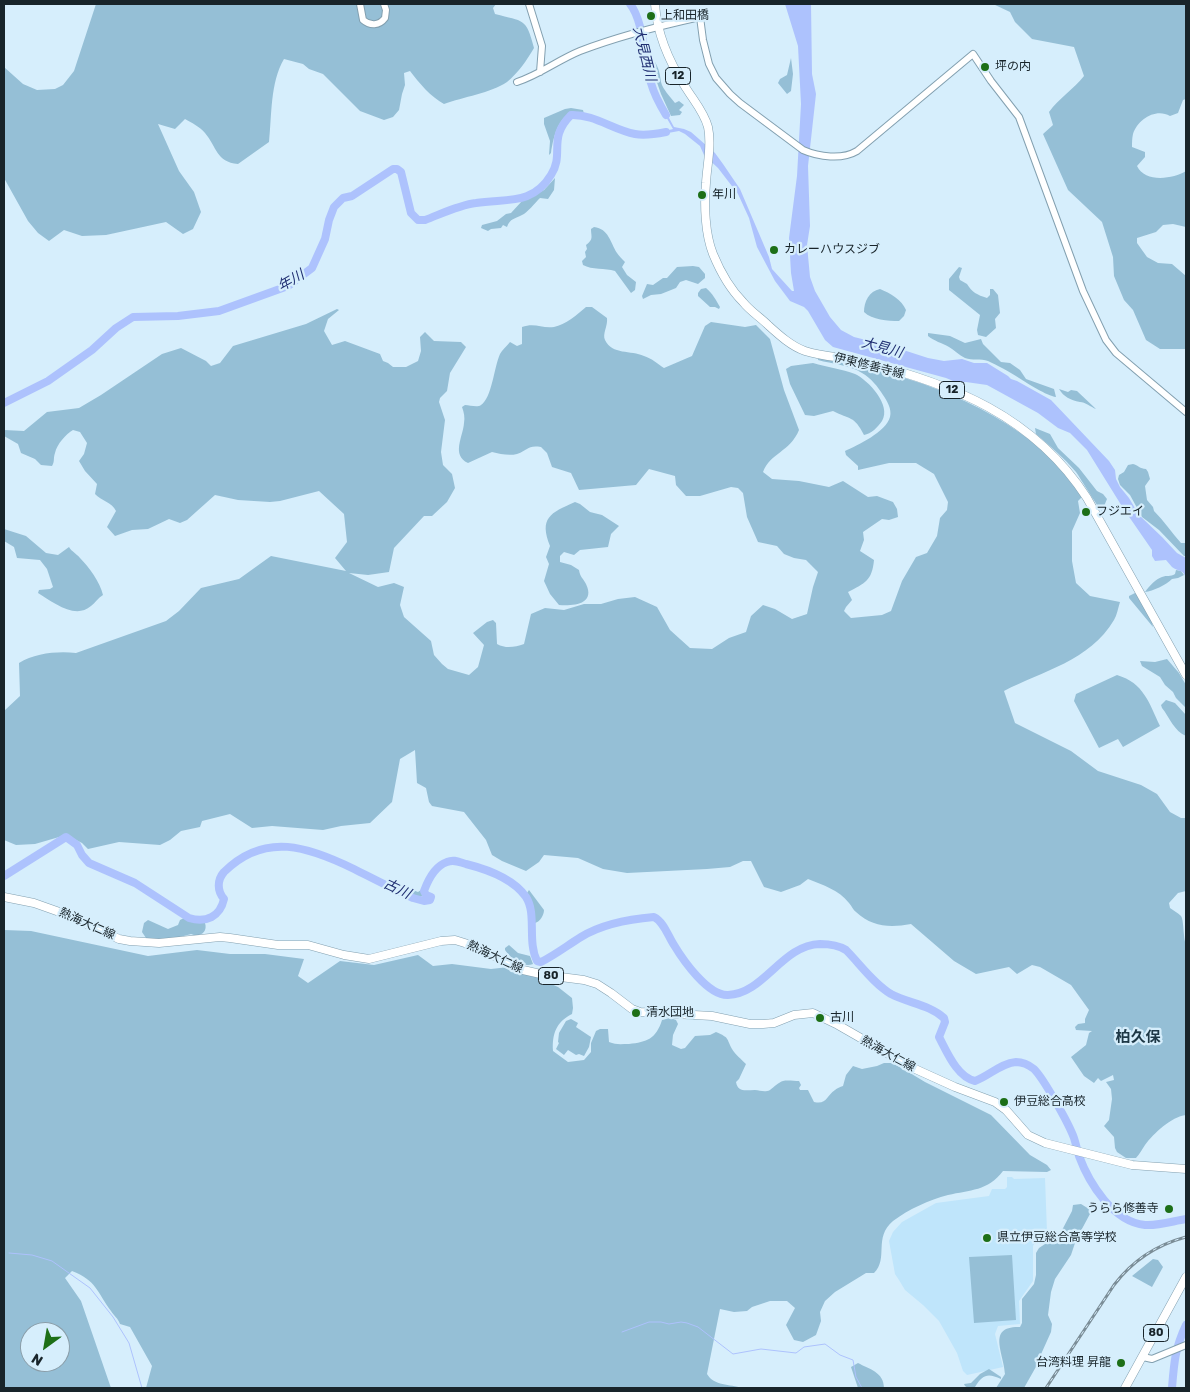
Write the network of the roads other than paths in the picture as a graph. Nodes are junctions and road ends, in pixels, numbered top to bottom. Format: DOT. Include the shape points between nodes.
graph roads {
  1 [pos="360,4"];
  2 [pos="384,4"];
  3 [pos="529,4"];
  4 [pos="654,4"];
  5 [pos="658,26"];
  6 [pos="540,72"];
  7 [pos="517,82"];
  8 [pos="1186,412"];
  9 [pos="1186,675"];
  10 [pos="4,897"];
  11 [pos="1186,1169"];
  12 [pos="1186,1278"];
  13 [pos="1183,1347"];
  14 [pos="1143,1356"];
  15 [pos="1125,1388"];
  1 -- 2 [label="street" via="363,20 375,25 385,18"];
  3 -- 6 [label="street" via="542,46"];
  4 -- 5 [label="main road, 伊東修善寺線 / 12"];
  5 -- 6 [label="street" via="578,52"];
  5 -- 8 [label="street" via="700,17 709,64 716,78 740,103 803,150 816,154 851,155 973,54 1019,117 1083,291 1106,340 1116,354"];
  5 -- 9 [label="main road, 伊東修善寺線 / 12" via="664,48 704,114 709,130 705,197 710,243 720,269 743,303 779,335 804,351 860,361 971,398 1003,415 1053,454 1087,498"];
  6 -- 7 [label="street"];
  10 -- 11 [label="main road, 熱海大仁線 / 80" via="34,903 130,941 159,943 230,938 308,945 369,959 441,940 455,940 523,970 591,982 640,1012 712,1016 750,1024 774,1023 794,1015 813,1013 912,1068 995,1102 1028,1135 1045,1143 1132,1165"];
  12 -- 14 [label="main road, 80"];
  13 -- 14 [label="street" via="1152,1359"];
  14 -- 15 [label="main road, 80"];
}
